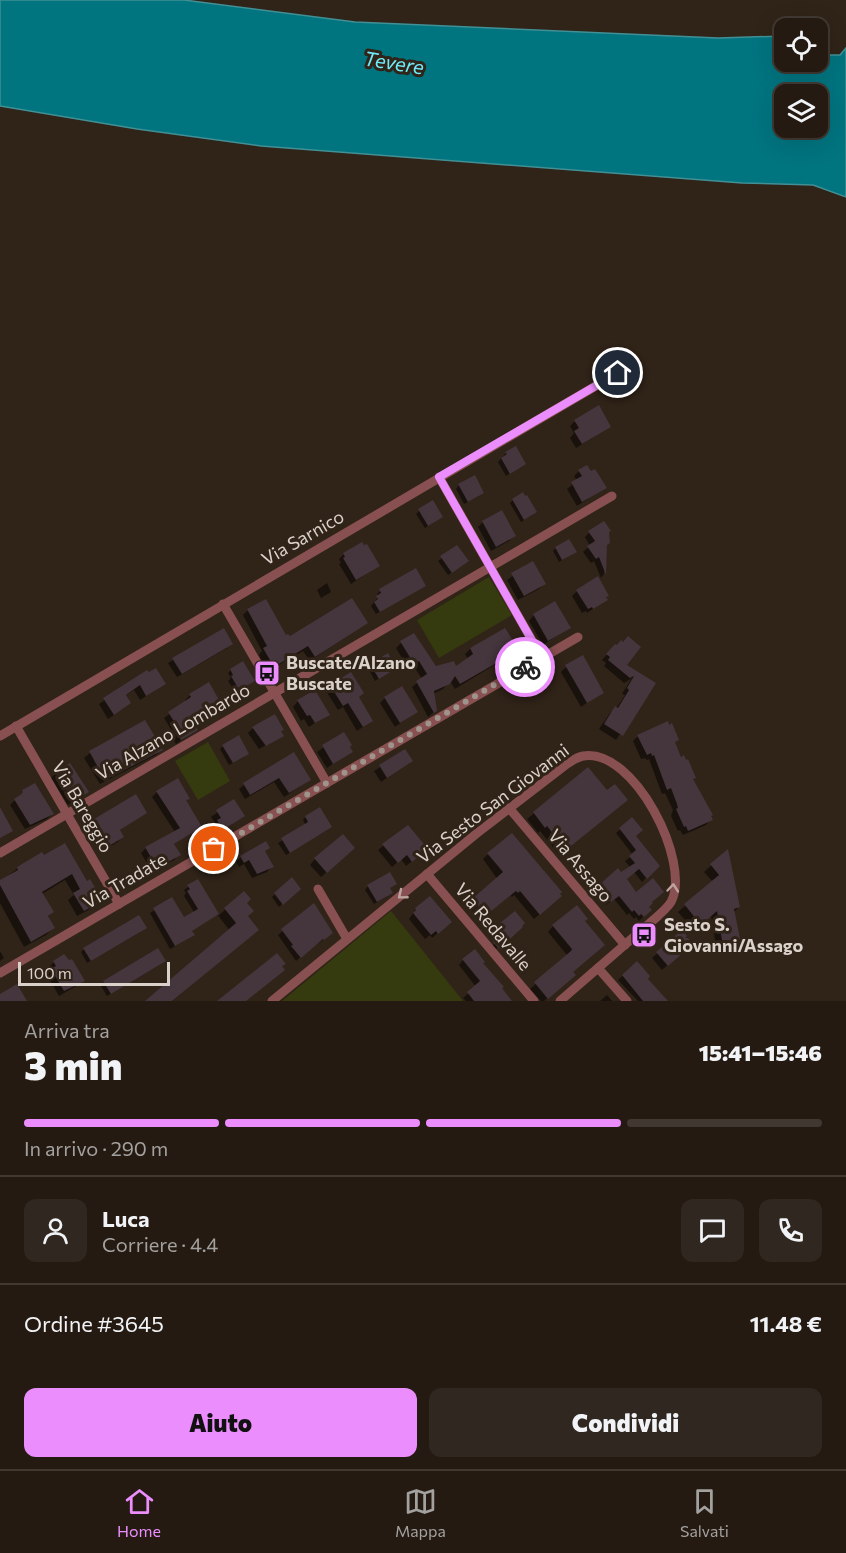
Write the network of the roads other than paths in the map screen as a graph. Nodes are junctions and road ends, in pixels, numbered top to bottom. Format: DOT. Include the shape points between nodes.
graph roads {
  1 [pos="623,370"];
  2 [pos="439,477"];
  3 [pos="612,496"];
  4 [pos="490,567"];
  5 [pos="223,604"];
  6 [pos="578,637"];
  7 [pos="542,658"];
  8 [pos="273,693"];
  9 [pos="16,726"];
  10 [pos="0,736"];
  11 [pos="327,783"];
  12 [pos="509,808"];
  13 [pos="66,813"];
  14 [pos="0,853"];
  15 [pos="427,874"];
  16 [pos="318,889"];
  17 [pos="119,904"];
  18 [pos="347,939"];
  19 [pos="625,945"];
  20 [pos="598,968"];
  21 [pos="0,973"];
  22 [pos="272,1001"];
  23 [pos="534,1001"];
  24 [pos="560,1001"];
  25 [pos="627,1001"];
  1 -- 2 [label="street, Via Sarnico"];
  2 -- 4 [label="street"];
  2 -- 5 [label="street, Via Sarnico"];
  3 -- 4 [label="street, Via Alzano Lombardo"];
  4 -- 7 [label="street"];
  4 -- 8 [label="street, Via Alzano Lombardo"];
  5 -- 8 [label="street"];
  5 -- 9 [label="street, Via Sarnico"];
  6 -- 7 [label="street, Via Tradate"];
  7 -- 11 [label="street, Via Tradate"];
  8 -- 11 [label="street"];
  8 -- 13 [label="street, Via Alzano Lombardo"];
  9 -- 10 [label="street, Via Sarnico"];
  9 -- 13 [label="street, Via Bareggio"];
  11 -- 17 [label="street, Via Tradate"];
  12 -- 15 [label="street, Via Sesto San Giovanni"];
  12 -- 19 [label="street, Via Assago"];
  19 -- 12 [label="street, Via Sesto San Giovanni, one-way" via="670,903 674,888 672,858 663,830 631,777 611,761 594,755 581,756"];
  13 -- 14 [label="street, Via Alzano Lombardo"];
  13 -- 17 [label="street, Via Bareggio"];
  15 -- 18 [label="street, Via Sesto San Giovanni, one-way"];
  15 -- 23 [label="street, Via Redavalle"];
  16 -- 18 [label="street"];
  17 -- 21 [label="street, Via Tradate"];
  18 -- 22 [label="street, Via Sesto San Giovanni"];
  19 -- 20 [label="street, Via Sesto San Giovanni"];
  20 -- 24 [label="street, Via Sesto San Giovanni"];
  20 -- 25 [label="street"];
}
